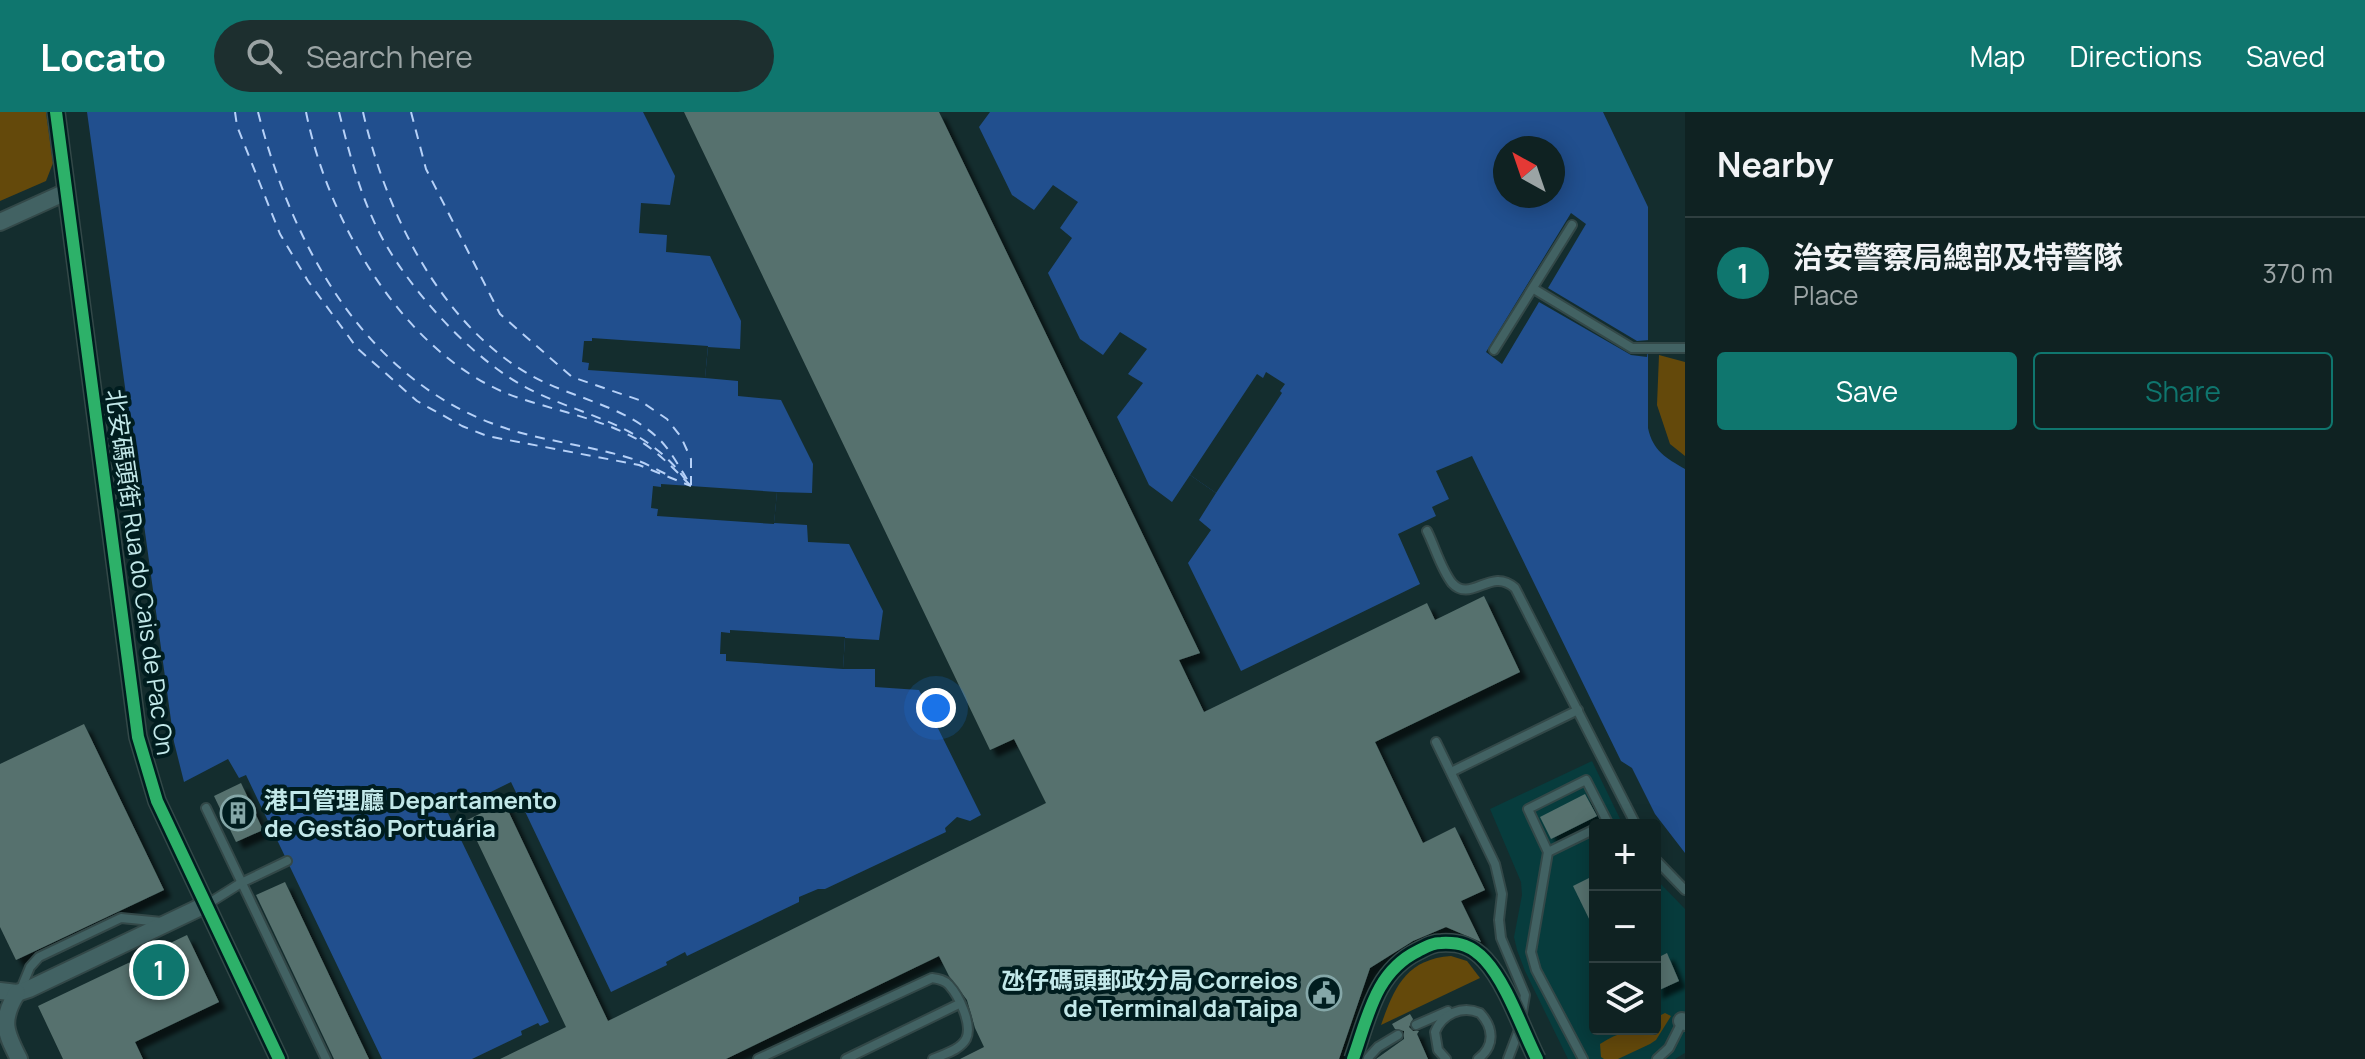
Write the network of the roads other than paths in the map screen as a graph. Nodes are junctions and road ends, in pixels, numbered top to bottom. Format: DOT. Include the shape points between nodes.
graph roads {
  1 [pos="56,112"];
  2 [pos="66,192"];
  3 [pos="0,222"];
  4 [pos="1572,225"];
  5 [pos="1534,289"];
  6 [pos="1685,348"];
  7 [pos="1494,350"];
  8 [pos="1427,531"];
  9 [pos="1578,710"];
  10 [pos="1436,742"];
  11 [pos="1451,772"];
  12 [pos="206,808"];
  13 [pos="1606,819"];
  14 [pos="1633,819"];
  15 [pos="1589,832"];
  16 [pos="1548,852"];
  17 [pos="287,861"];
  18 [pos="1661,865"];
  19 [pos="241,883"];
  20 [pos="1685,890"];
  21 [pos="205,905"];
  22 [pos="171,921"];
  23 [pos="0,991"];
  24 [pos="17,993"];
  25 [pos="959,1004"];
  26 [pos="1684,1020"];
  27 [pos="1416,1025"];
  28 [pos="1398,1035"];
  29 [pos="1438,1045"];
  30 [pos="19,1059"];
  31 [pos="279,1059"];
  32 [pos="326,1059"];
  33 [pos="758,1059"];
  34 [pos="846,1059"];
  35 [pos="933,1059"];
  36 [pos="1353,1059"];
  37 [pos="1367,1059"];
  38 [pos="1449,1059"];
  39 [pos="1479,1059"];
  40 [pos="1508,1059"];
  41 [pos="1537,1059"];
  42 [pos="1583,1059"];
  43 [pos="1657,1059"];
  1 -- 2 [label="street, 北安碼頭街 Rua do Cais de Pac On"];
  2 -- 3 [label="street"];
  2 -- 21 [label="street, 北安碼頭街 Rua do Cais de Pac On" via="138,737 157,801"];
  4 -- 5 [label="lane"];
  5 -- 6 [label="lane" via="1632,348"];
  5 -- 7 [label="lane"];
  8 -- 9 [label="lane" via="1449,578 1460,588 1498,579 1515,588"];
  9 -- 11 [label="lane"];
  9 -- 14 [label="lane"];
  10 -- 11 [label="lane"];
  11 -- 40 [label="lane" via="1499,874 1501,938 1525,995"];
  12 -- 19 [label="lane"];
  13 -- 16 [label="lane" via="1586,780 1528,809"];
  15 -- 16 [label="lane"];
  16 -- 42 [label="lane" via="1531,952"];
  17 -- 19 [label="lane"];
  18 -- 20 [label="lane"];
  19 -- 21 [label="lane"];
  19 -- 32 [label="lane"];
  21 -- 22 [label="street"];
  21 -- 31 [label="street, 北安碼頭街 Rua do Cais de Pac On"];
  22 -- 24 [label="street"];
  22 -- 24 [label="lane" via="121,918 33,961"];
  23 -- 24 [label="street"];
  24 -- 30 [label="street" via="5,1029"];
  25 -- 33 [label="lane" via="946,982 925,980"];
  25 -- 34 [label="lane"];
  25 -- 35 [label="lane" via="968,1023 967,1036 960,1046"];
  26 -- 43 [label="lane"];
  27 -- 39 [label="lane" via="1454,1008 1478,1010 1493,1034 1489,1051"];
  28 -- 37 [label="lane"];
  29 -- 38 [label="lane"];
  36 -- 41 [label="street, bridge" via="1373,1001 1393,967 1434,943 1454,942 1471,947 1492,968"];
  38 -- 39 [label="lane" via="1438,1050 1435,1032 1444,1019 1471,1010 1488,1023 1491,1037"];
}
